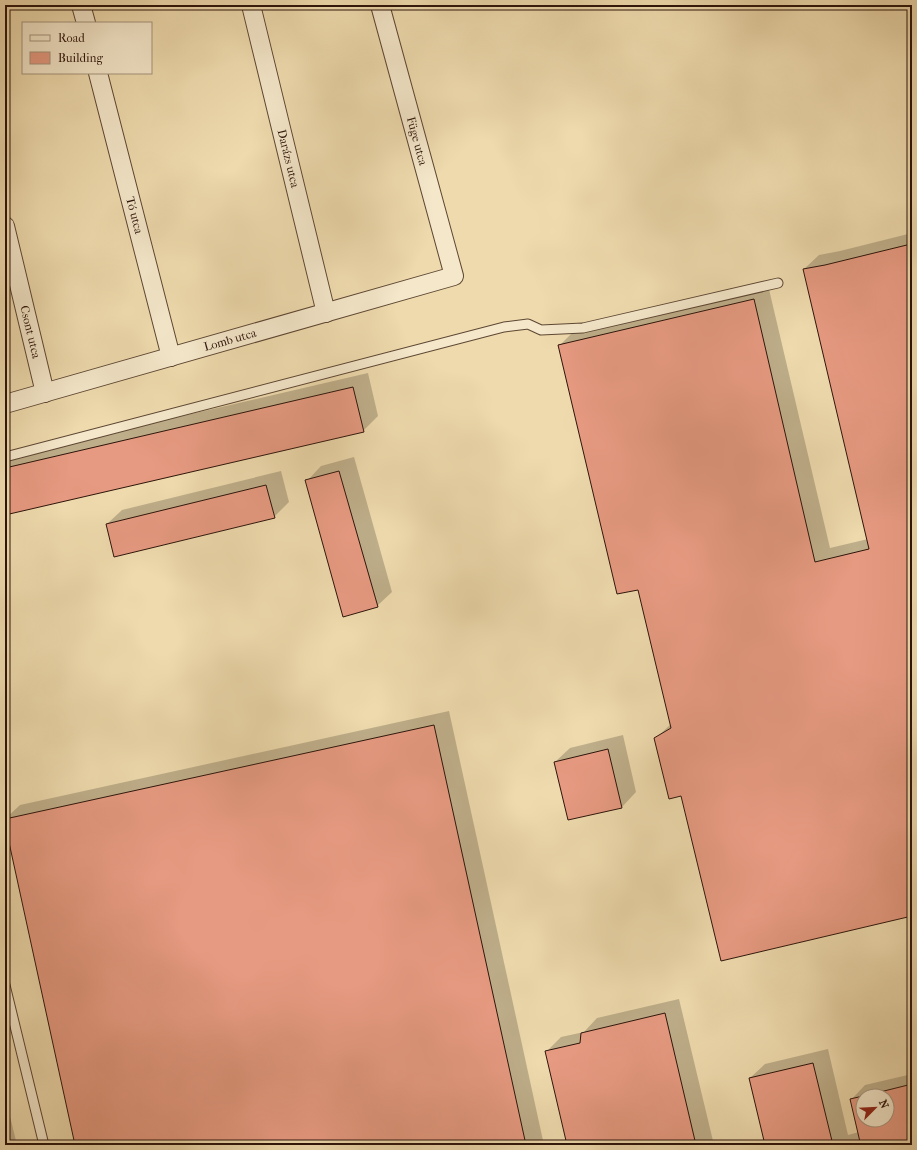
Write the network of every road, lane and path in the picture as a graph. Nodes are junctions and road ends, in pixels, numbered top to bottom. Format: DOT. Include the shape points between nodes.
graph roads {
  1 [pos="81,5"];
  2 [pos="251,5"];
  3 [pos="380,5"];
  4 [pos="86,22"];
  5 [pos="98,74"];
  6 [pos="5,226"];
  7 [pos="454,276"];
  8 [pos="778,283"];
  9 [pos="326,313"];
  10 [pos="171,357"];
  11 [pos="44,393"];
  12 [pos="5,404"];
  13 [pos="5,457"];
  14 [pos="5,985"];
  15 [pos="44,1145"];
  1 -- 4 [label="street"];
  2 -- 9 [label="street, Darázs utca"];
  3 -- 7 [label="street, Füge utca"];
  5 -- 10 [label="street, Tó utca"];
  6 -- 11 [label="street, Csont utca"];
  7 -- 9 [label="street, Lomb utca"];
  8 -- 13 [label="lane" via="583,328 541,330 528,324 504,327"];
  9 -- 10 [label="street, Lomb utca"];
  10 -- 11 [label="street, Lomb utca"];
  11 -- 12 [label="street, Lomb utca"];
  14 -- 15 [label="lane"];
}
